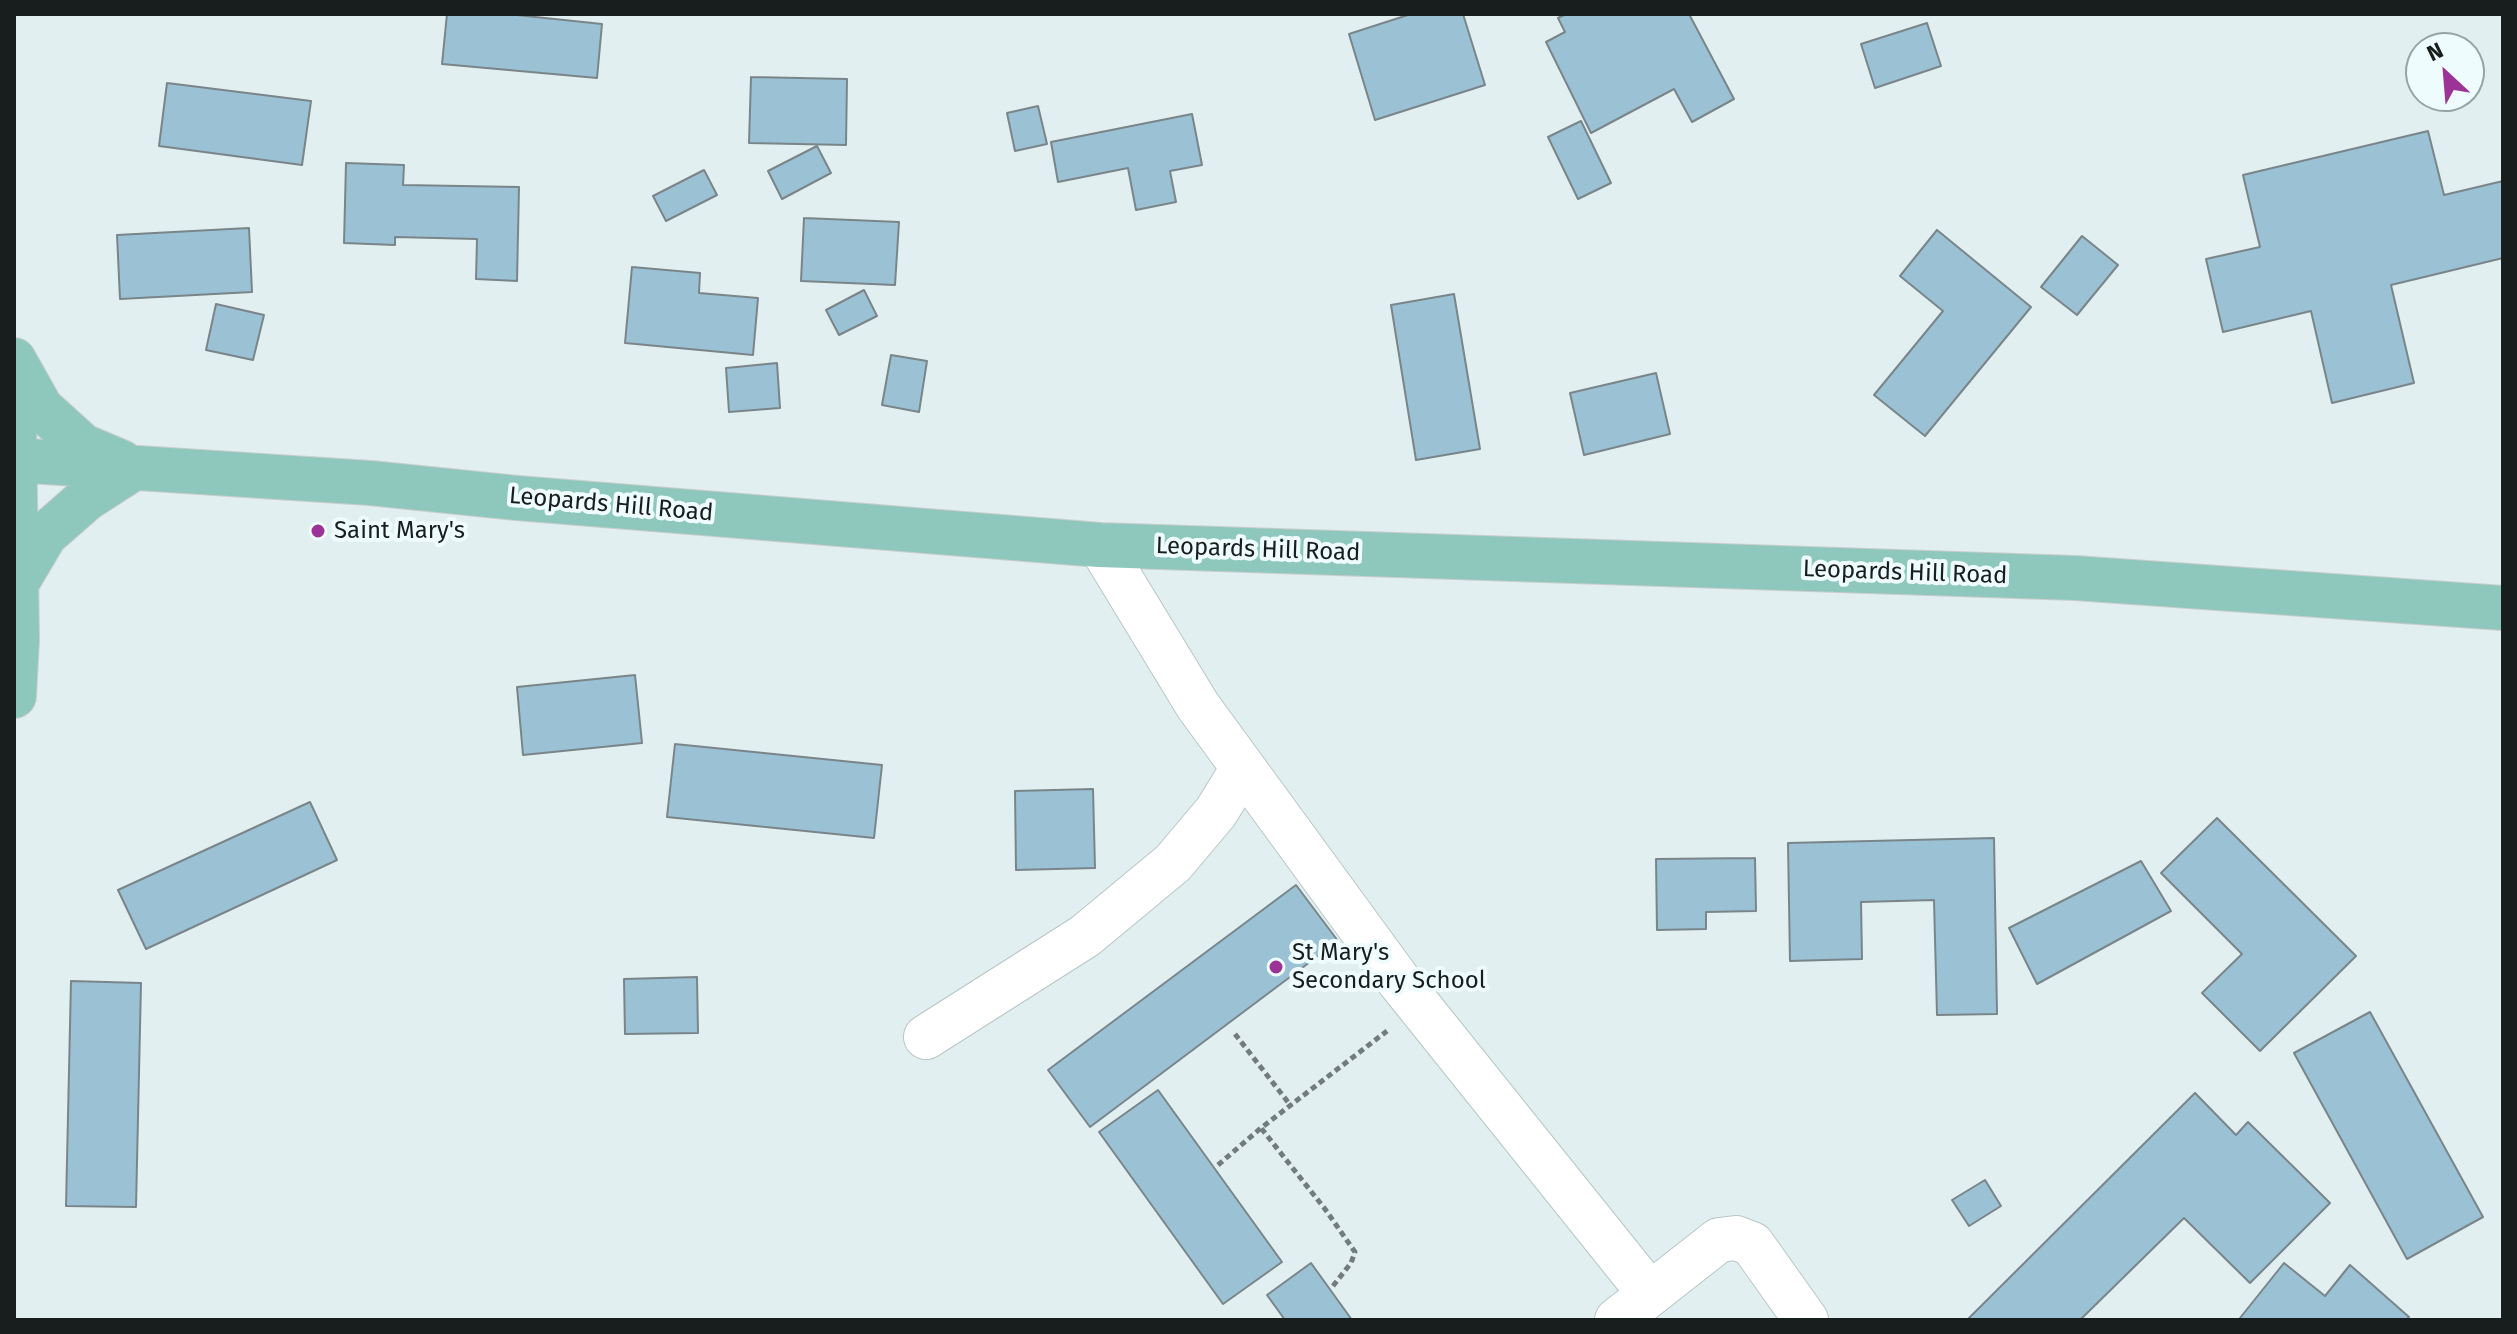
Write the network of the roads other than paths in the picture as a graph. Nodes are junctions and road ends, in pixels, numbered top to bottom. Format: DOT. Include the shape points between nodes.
graph roads {
  1 [pos="14,360"];
  2 [pos="14,421"];
  3 [pos="14,460"];
  4 [pos="134,468"];
  5 [pos="1100,545"];
  6 [pos="16,584"];
  7 [pos="2503,608"];
  8 [pos="14,696"];
  9 [pos="1243,768"];
  10 [pos="926,1037"];
  11 [pos="1633,1307"];
  12 [pos="1806,1320"];
  1 -- 4 [label="main road" via="41,408 83,446"];
  2 -- 3 [label="main road"];
  3 -- 4 [label="main road, Leopards Hill Road"];
  3 -- 6 [label="main road"];
  4 -- 5 [label="main road, Leopards Hill Road"];
  4 -- 6 [label="main road" via="86,499 45,535"];
  5 -- 7 [label="main road, Leopards Hill Road" via="2075,578"];
  5 -- 9 [label="lane" via="1198,706"];
  6 -- 8 [label="main road"];
  9 -- 10 [label="lane" via="1216,812 1173,863 1085,936"];
  9 -- 11 [label="lane"];
  11 -- 12 [label="lane" via="1719,1240 1736,1238 1752,1244"];
}
